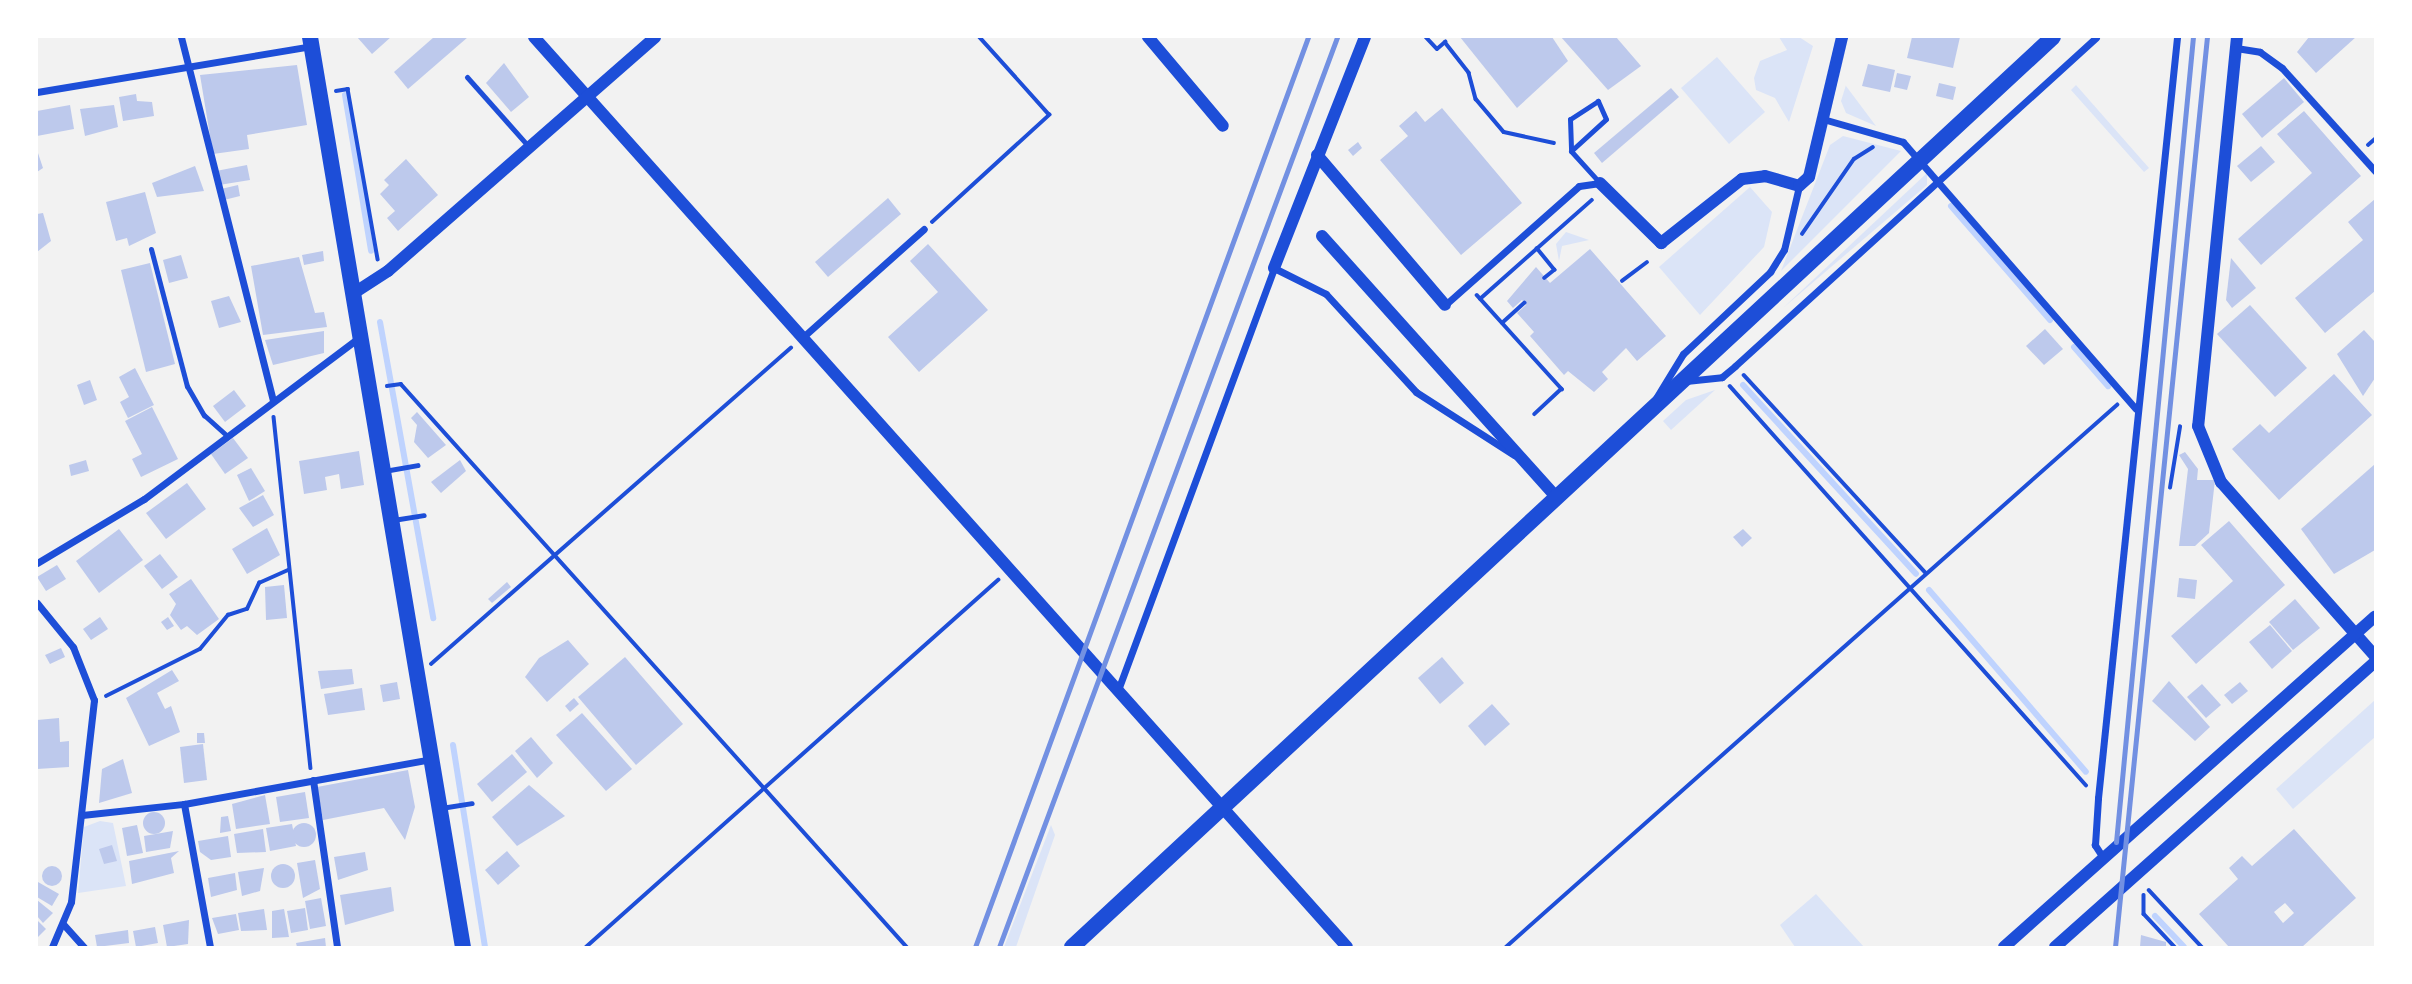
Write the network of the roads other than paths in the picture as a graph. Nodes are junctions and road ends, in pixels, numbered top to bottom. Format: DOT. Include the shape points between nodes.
graph roads {
  1 [pos="181,37"];
  2 [pos="534,37"];
  3 [pos="655,37"];
  4 [pos="1148,37"];
  5 [pos="1365,37"];
  6 [pos="1842,37"];
  7 [pos="2053,37"];
  8 [pos="2096,37"];
  9 [pos="2177,37"];
  10 [pos="310,41"];
  11 [pos="2236,42"];
  12 [pos="186,67"];
  13 [pos="467,77"];
  14 [pos="37,92"];
  15 [pos="588,97"];
  16 [pos="1822,120"];
  17 [pos="1223,126"];
  18 [pos="530,148"];
  19 [pos="1571,151"];
  20 [pos="1317,155"];
  21 [pos="2375,171"];
  22 [pos="1600,183"];
  23 [pos="1941,184"];
  24 [pos="1799,186"];
  25 [pos="924,229"];
  26 [pos="1322,236"];
  27 [pos="151,250"];
  28 [pos="1273,268"];
  29 [pos="354,293"];
  30 [pos="1445,304"];
  31 [pos="361,336"];
  32 [pos="803,337"];
  33 [pos="1686,381"];
  34 [pos="272,401"];
  35 [pos="2137,410"];
  36 [pos="1648,415"];
  37 [pos="227,436"];
  38 [pos="1527,463"];
  39 [pos="414,466"];
  40 [pos="392,470"];
  41 [pos="1557,498"];
  42 [pos="424,515"];
  43 [pos="401,519"];
  44 [pos="37,563"];
  45 [pos="37,603"];
  46 [pos="2375,616"];
  47 [pos="2355,634"];
  48 [pos="2375,659"];
  49 [pos="1118,690"];
  50 [pos="431,759"];
  51 [pos="313,780"];
  52 [pos="472,803"];
  53 [pos="184,804"];
  54 [pos="448,807"];
  55 [pos="1223,807"];
  56 [pos="82,815"];
  57 [pos="2104,859"];
  58 [pos="64,925"];
  59 [pos="1077,946"];
  60 [pos="52,947"];
  61 [pos="84,947"];
  62 [pos="210,947"];
  63 [pos="337,947"];
  64 [pos="463,947"];
  65 [pos="1347,947"];
  66 [pos="2004,947"];
  67 [pos="2055,947"];
  1 -- 12 [label="street"];
  2 -- 15 [label="street"];
  3 -- 15 [label="street"];
  4 -- 17 [label="street"];
  5 -- 20 [label="street"];
  6 -- 16 [label="street"];
  7 -- 33 [label="main road"];
  8 -- 23 [label="street"];
  9 -- 35 [label="street"];
  10 -- 12 [label="street"];
  10 -- 29 [label="main road"];
  11 -- 21 [label="street" via="2282,68"];
  11 -- 47 [label="street" via="2198,426 2221,482"];
  12 -- 14 [label="street"];
  12 -- 34 [label="street"];
  13 -- 18 [label="lane"];
  15 -- 18 [label="street"];
  15 -- 32 [label="street"];
  16 -- 23 [label="street" via="1903,142"];
  16 -- 24 [label="street" via="1809,177"];
  18 -- 29 [label="street"];
  19 -- 19 [label="lane" via="1570,119 1598,101 1606,119"];
  19 -- 22 [label="lane"];
  20 -- 28 [label="street"];
  20 -- 30 [label="street"];
  22 -- 24 [label="street" via="1661,243 1742,179 1765,176"];
  22 -- 30 [label="street" via="1579,186"];
  23 -- 33 [label="street" via="1721,377"];
  23 -- 35 [label="street"];
  24 -- 36 [label="street" via="1784,250 1770,272 1671,368"];
  25 -- 32 [label="street"];
  26 -- 38 [label="street"];
  27 -- 37 [label="lane" via="187,386 204,415"];
  28 -- 38 [label="street" via="1326,294 1416,392"];
  28 -- 49 [label="street"];
  29 -- 31 [label="main road"];
  31 -- 34 [label="street"];
  31 -- 40 [label="main road"];
  32 -- 49 [label="street"];
  33 -- 36 [label="main road"];
  34 -- 37 [label="street"];
  35 -- 57 [label="street" via="2098,799 2095,845"];
  36 -- 41 [label="main road"];
  37 -- 44 [label="street" via="144,499"];
  38 -- 41 [label="street"];
  39 -- 40 [label="lane"];
  40 -- 43 [label="main road"];
  41 -- 55 [label="main road"];
  42 -- 43 [label="lane"];
  43 -- 50 [label="main road"];
  45 -- 56 [label="street" via="73,647 94,700"];
  46 -- 47 [label="street"];
  47 -- 48 [label="street"];
  47 -- 57 [label="street"];
  48 -- 67 [label="street"];
  49 -- 55 [label="street"];
  50 -- 51 [label="street"];
  50 -- 54 [label="main road"];
  51 -- 53 [label="street"];
  51 -- 63 [label="street"];
  52 -- 54 [label="lane"];
  53 -- 56 [label="street"];
  53 -- 62 [label="street"];
  54 -- 64 [label="main road"];
  55 -- 59 [label="main road"];
  55 -- 65 [label="street"];
  56 -- 58 [label="street"];
  57 -- 66 [label="street"];
  58 -- 60 [label="street"];
  58 -- 61 [label="street"];
}
